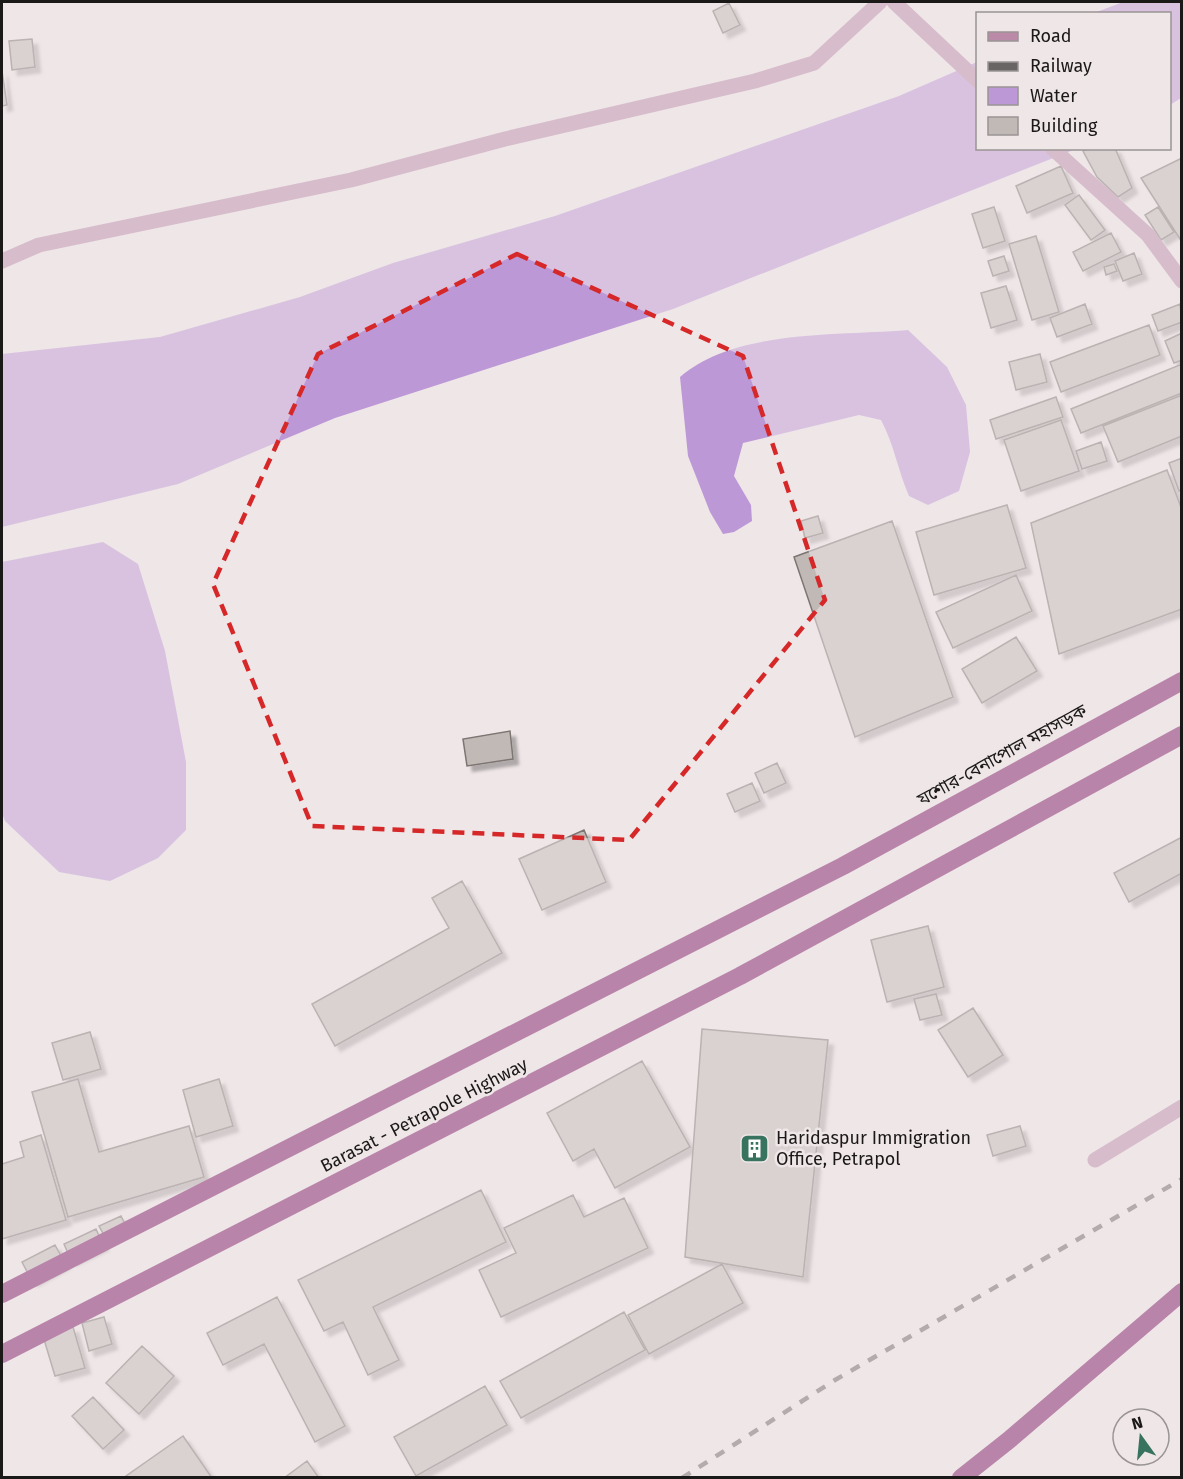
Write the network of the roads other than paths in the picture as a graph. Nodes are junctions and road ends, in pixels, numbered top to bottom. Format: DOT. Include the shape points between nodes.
graph roads {
  1 [pos="880,2"];
  2 [pos="894,2"];
  3 [pos="976,79"];
  4 [pos="1055,150"];
  5 [pos="2,261"];
  6 [pos="1182,281"];
  7 [pos="1182,681"];
  8 [pos="1182,735"];
  9 [pos="843,866"];
  10 [pos="1182,1107"];
  11 [pos="1095,1160"];
  12 [pos="1182,1292"];
  13 [pos="2,1294"];
  14 [pos="2,1354"];
  15 [pos="961,1478"];
  1 -- 5 [label="street" via="814,63 755,81 505,139 351,180 39,245"];
  2 -- 3 [label="street"];
  4 -- 6 [label="street" via="1148,235"];
  7 -- 9 [label="highway, যশোর-বেনাপোল মহাসড়ক"];
  8 -- 14 [label="highway, Barasat - Petrapole Highway" via="698,998"];
  9 -- 13 [label="highway, Barasat - Petrapole Highway"];
  10 -- 11 [label="street"];
  12 -- 15 [label="highway"];
}
